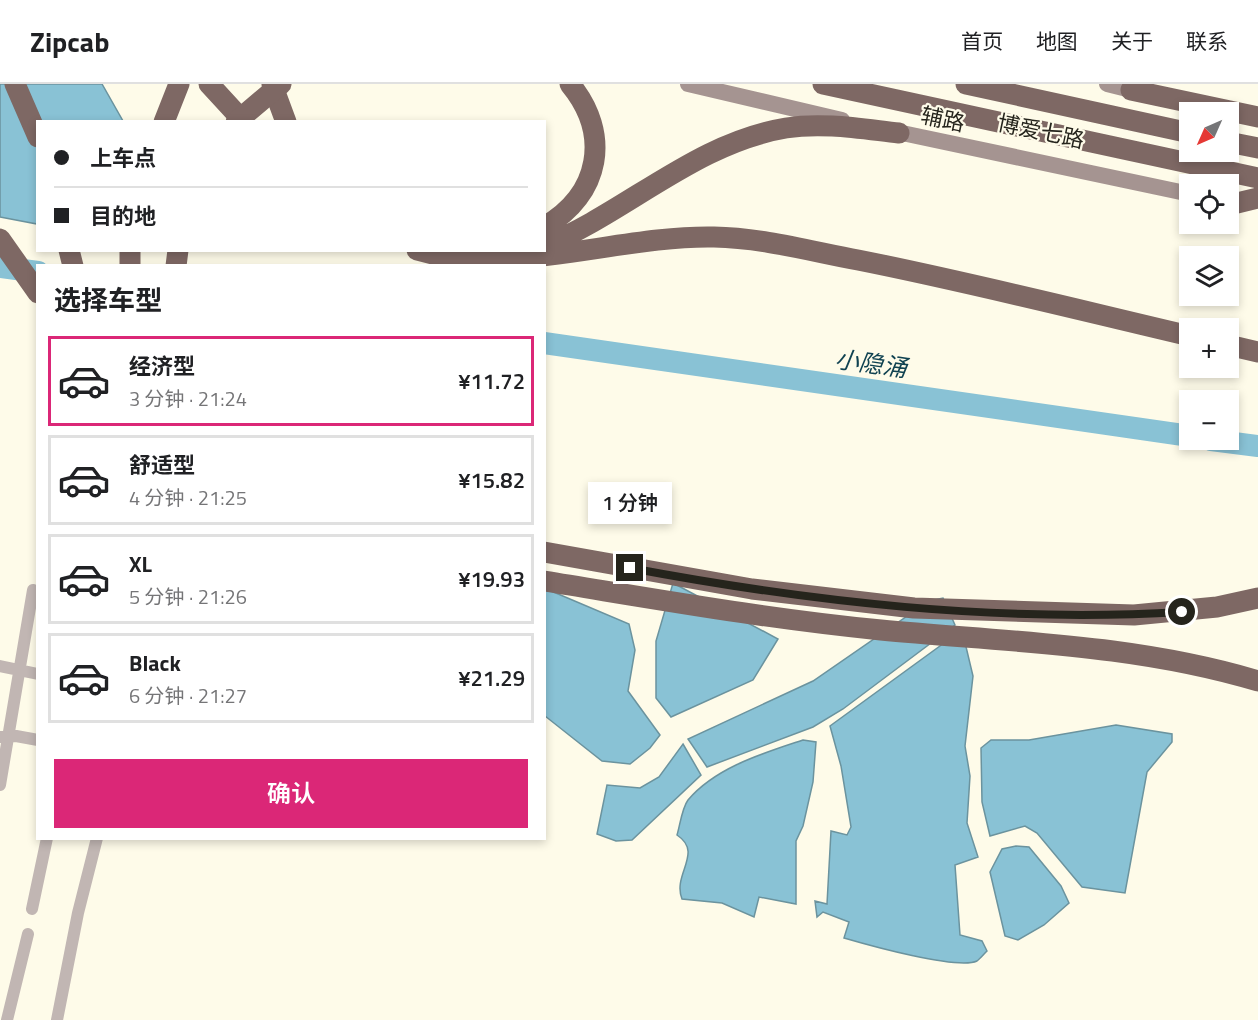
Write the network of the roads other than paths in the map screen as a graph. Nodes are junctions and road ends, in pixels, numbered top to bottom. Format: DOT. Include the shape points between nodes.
graph roads {
  1 [pos="15,84"];
  2 [pos="180,84"];
  3 [pos="209,84"];
  4 [pos="259,84"];
  5 [pos="273,84"];
  6 [pos="281,84"];
  7 [pos="570,84"];
  8 [pos="688,84"];
  9 [pos="823,84"];
  10 [pos="966,84"];
  11 [pos="1107,84"];
  12 [pos="1131,90"];
  13 [pos="1179,113"];
  14 [pos="1258,117"];
  15 [pos="165,120"];
  16 [pos="238,120"];
  17 [pos="242,120"];
  18 [pos="271,120"];
  19 [pos="285,120"];
  20 [pos="1179,131"];
  21 [pos="36,132"];
  22 [pos="899,133"];
  23 [pos="1258,178"];
  24 [pos="1179,192"];
  25 [pos="1258,198"];
  26 [pos="1239,202"];
  27 [pos="1239,205"];
  28 [pos="1258,209"];
  29 [pos="546,226"];
  30 [pos="0,239"];
  31 [pos="546,245"];
  32 [pos="426,252"];
  33 [pos="527,252"];
  34 [pos="509,258"];
  35 [pos="36,290"];
  36 [pos="1179,333"];
  37 [pos="1239,348"];
  38 [pos="1258,352"];
  39 [pos="546,552"];
  40 [pos="546,581"];
  41 [pos="1258,582"];
  42 [pos="33,590"];
  43 [pos="1258,598"];
  44 [pos="1182,612"];
  45 [pos="0,666"];
  46 [pos="21,670"];
  47 [pos="36,674"];
  48 [pos="1258,681"];
  49 [pos="3,737"];
  50 [pos="36,740"];
  51 [pos="0,785"];
  52 [pos="47,840"];
  53 [pos="96,840"];
  54 [pos="32,909"];
  55 [pos="28,934"];
  56 [pos="7,1020"];
  57 [pos="57,1020"];
  1 -- 21 [label="highway"];
  2 -- 15 [label="highway"];
  3 -- 17 [label="highway"];
  4 -- 18 [label="highway"];
  5 -- 19 [label="highway"];
  6 -- 16 [label="highway, bridge"];
  7 -- 29 [label="highway" via="592,120 595,161 579,197"];
  8 -- 22 [label="street, 辅路"];
  9 -- 23 [label="highway, 博爱七路"];
  10 -- 20 [label="highway, 博爱七路"];
  11 -- 12 [label="street"];
  12 -- 13 [label="highway"];
  12 -- 14 [label="highway"];
  22 -- 24 [label="street, 辅路"];
  22 -- 31 [label="highway" via="823,126 786,128 750,138 692,163"];
  25 -- 26 [label="highway"];
  27 -- 28 [label="highway"];
  30 -- 35 [label="highway"];
  32 -- 34 [label="highway" via="448,257"];
  33 -- 34 [label="highway"];
  34 -- 36 [label="highway" via="655,240 751,239 889,266"];
  37 -- 38 [label="highway"];
  39 -- 44 [label="highway" via="694,580 870,604 1079,615"];
  40 -- 48 [label="highway" via="855,627 1153,655"];
  41 -- 44 [label="highway"];
  42 -- 46 [label="street"];
  43 -- 44 [label="highway"];
  45 -- 46 [label="street"];
  46 -- 47 [label="street"];
  46 -- 49 [label="street"];
  49 -- 50 [label="street"];
  49 -- 51 [label="street"];
  52 -- 54 [label="street"];
  53 -- 57 [label="street"];
  55 -- 56 [label="street"];
}
